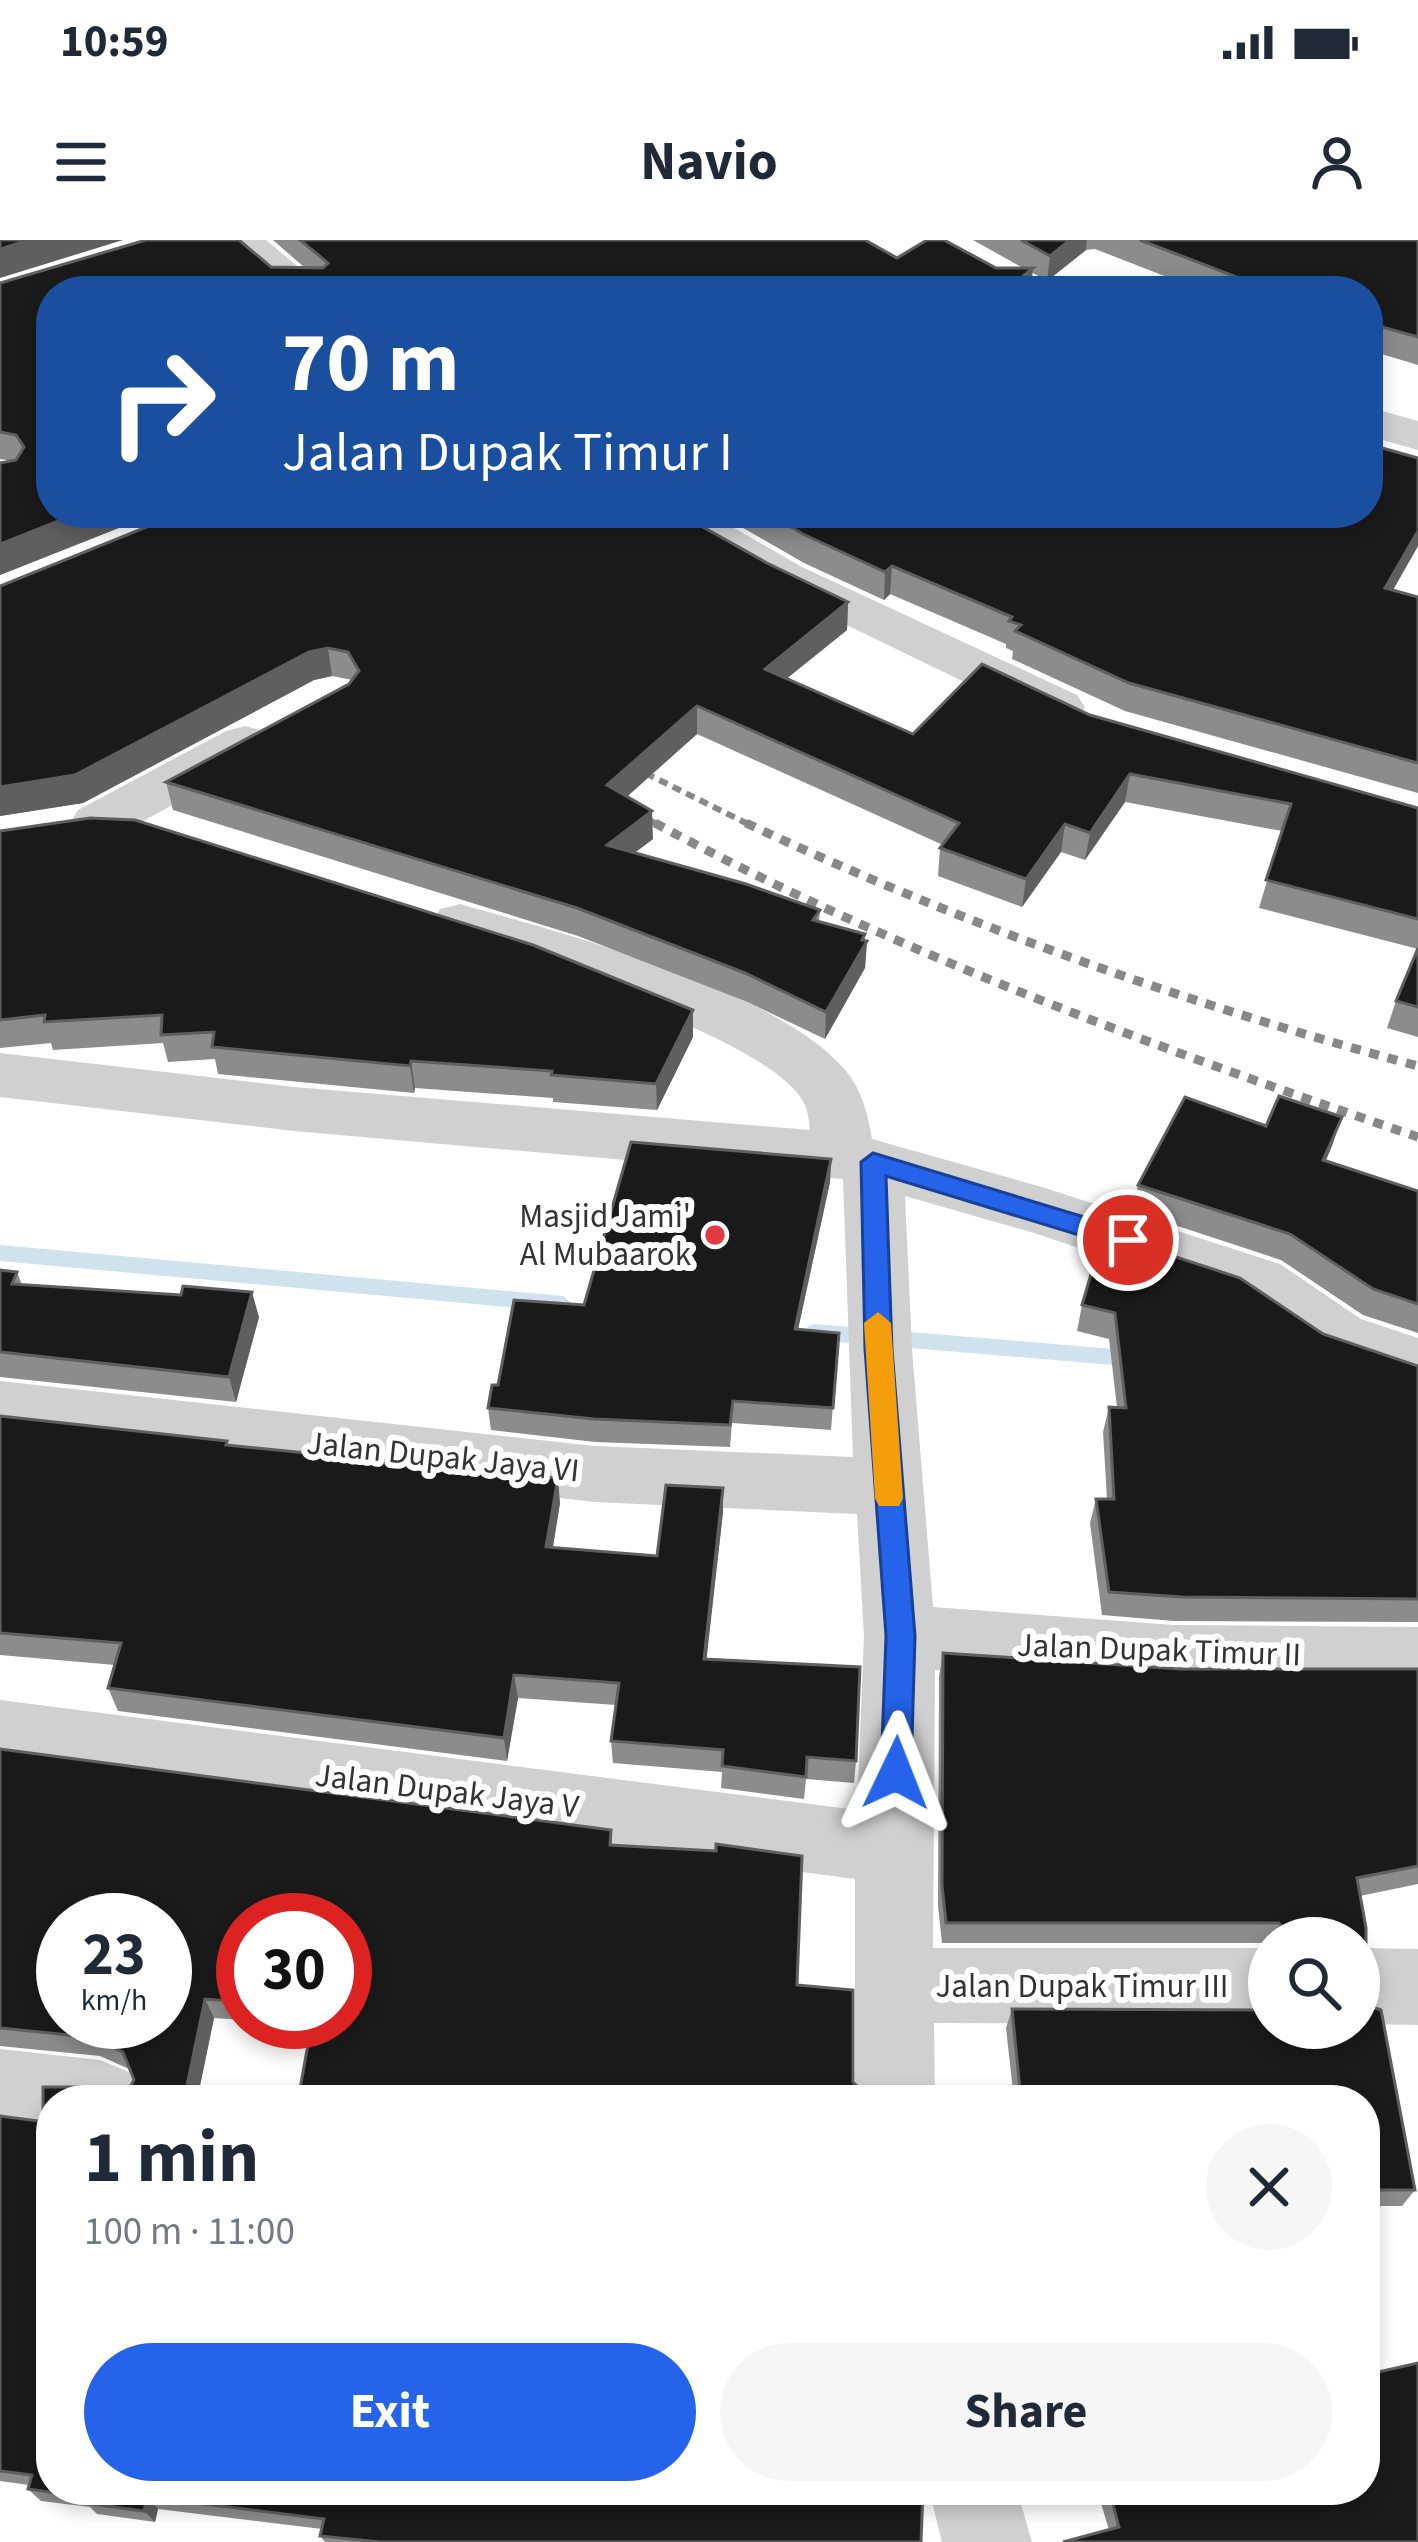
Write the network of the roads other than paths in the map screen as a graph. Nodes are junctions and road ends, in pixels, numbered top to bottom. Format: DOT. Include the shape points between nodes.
graph roads {
  1 [pos="239,240"];
  2 [pos="286,276"];
  3 [pos="1383,426"];
  4 [pos="1418,436"];
  5 [pos="699,528"];
  6 [pos="297,715"];
  7 [pos="1105,727"];
  8 [pos="97,823"];
  9 [pos="39,833"];
  10 [pos="192,840"];
  11 [pos="420,911"];
  12 [pos="0,1075"];
  13 [pos="859,1159"];
  14 [pos="1418,1364"];
  15 [pos="0,1408"];
  16 [pos="888,1487"];
  17 [pos="900,1636"];
  18 [pos="1418,1658"];
  19 [pos="0,1732"];
  20 [pos="893,1849"];
  21 [pos="896,1985"];
  22 [pos="1248,1986"];
  23 [pos="1380,1986"];
  24 [pos="1418,1987"];
  25 [pos="895,2085"];
  26 [pos="0,2089"];
  27 [pos="36,2093"];
  28 [pos="977,2505"];
  29 [pos="986,2542"];
  1 -- 2 [label="street"];
  3 -- 4 [label="street"];
  5 -- 7 [label="street" via="785,577"];
  6 -- 8 [label="street"];
  8 -- 9 [label="street"];
  8 -- 10 [label="street" via="146,825"];
  11 -- 13 [label="street" via="650,987 796,1056 827,1088"];
  12 -- 13 [label="street"];
  13 -- 14 [label="street" via="1257,1282 1338,1336"];
  13 -- 16 [label="street"];
  15 -- 16 [label="street, Jalan Dupak Jaya VI" via="595,1474"];
  16 -- 17 [label="street"];
  17 -- 18 [label="street, Jalan Dupak Timur II" via="1174,1656"];
  17 -- 20 [label="street"];
  19 -- 20 [label="street, Jalan Dupak Jaya V"];
  20 -- 21 [label="street"];
  21 -- 22 [label="street, Jalan Dupak Timur III"];
  21 -- 25 [label="street"];
  23 -- 24 [label="street"];
  26 -- 27 [label="street"];
  28 -- 29 [label="street"];
}
